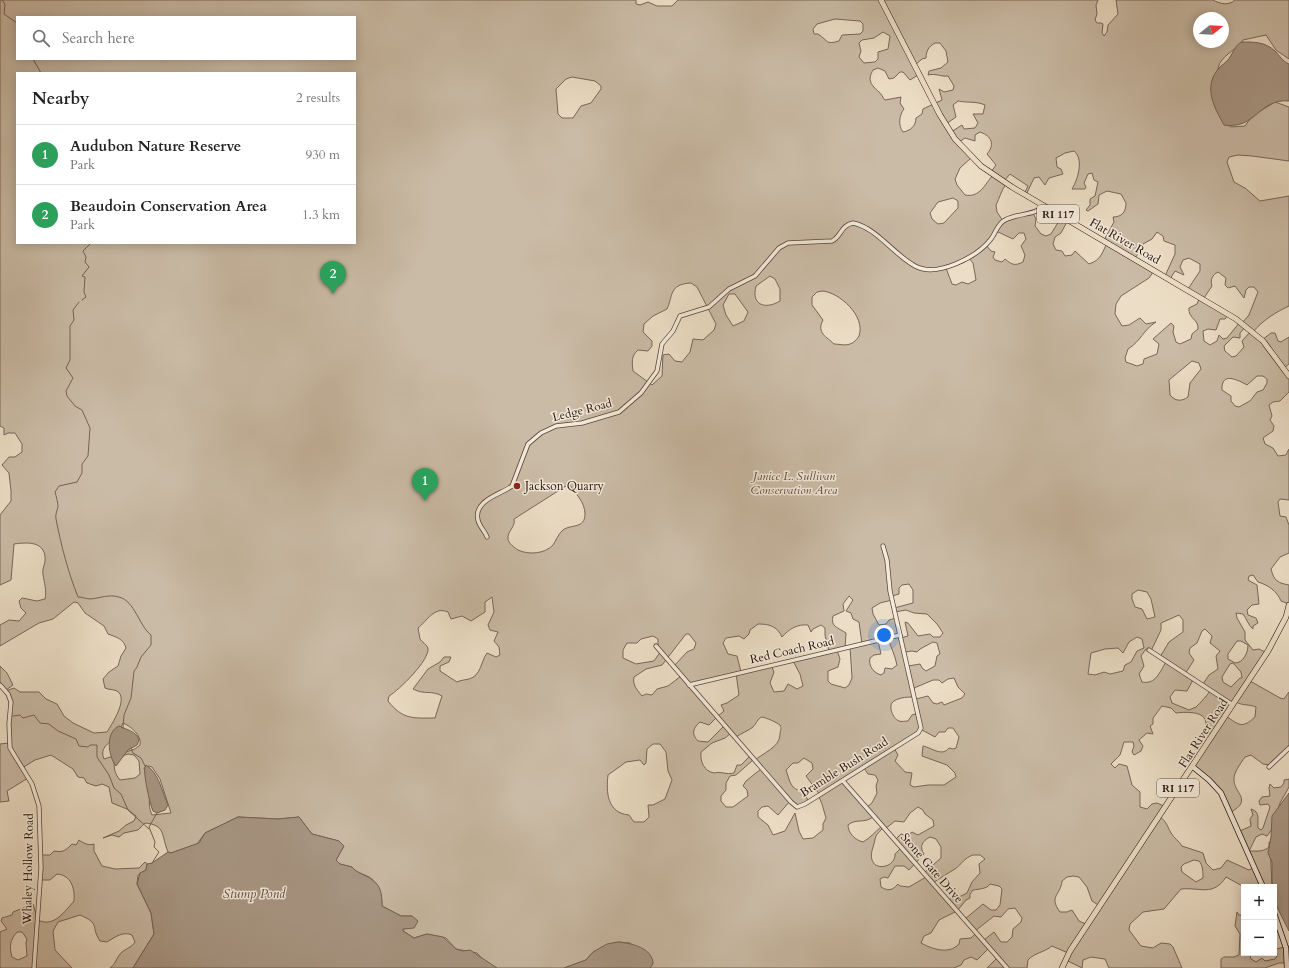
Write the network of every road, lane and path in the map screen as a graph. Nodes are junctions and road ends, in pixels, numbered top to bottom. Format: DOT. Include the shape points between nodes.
graph roads {
  1 [pos="881,0"];
  2 [pos="1045,206"];
  3 [pos="1289,376"];
  4 [pos="487,537"];
  5 [pos="883,546"];
  6 [pos="1289,605"];
  7 [pos="900,635"];
  8 [pos="656,646"];
  9 [pos="1149,650"];
  10 [pos="0,685"];
  11 [pos="689,685"];
  12 [pos="1233,705"];
  13 [pos="1289,748"];
  14 [pos="1193,766"];
  15 [pos="1269,767"];
  16 [pos="843,781"];
  17 [pos="1263,884"];
  18 [pos="1276,920"];
  19 [pos="34,968"];
  20 [pos="1007,968"];
  21 [pos="1062,968"];
  22 [pos="1287,968"];
  1 -- 2 [label="main road, Flat River Road / RI 117" via="940,116 962,147 997,178"];
  2 -- 3 [label="main road, Flat River Road / RI 117" via="1236,319 1263,341"];
  2 -- 4 [label="street, Ledge Road" via="1037,212 1005,219 987,244 959,263 945,268 914,266 868,229 853,223 844,227 832,241 782,245 763,269 752,278 729,289 709,308 680,316 673,331 662,344 657,369 652,379 622,410 582,423 556,426 531,440 512,486 488,499 478,512 477,519"];
  5 -- 7 [label="street, Bramble Bush Road"];
  6 -- 12 [label="main road, Flat River Road / RI 117" via="1286,617 1268,651"];
  7 -- 11 [label="street, Red Coach Road"];
  7 -- 16 [label="street, Bramble Bush Road" via="921,728 918,733"];
  8 -- 11 [label="street, Bramble Bush Road"];
  9 -- 12 [label="street"];
  10 -- 19 [label="street, Whaley Hollow Road" via="11,702 10,748 32,784 39,806 41,868"];
  11 -- 16 [label="street, Bramble Bush Road" via="793,805 797,807 805,804"];
  12 -- 14 [label="main road, Flat River Road / RI 117"];
  13 -- 15 [label="street"];
  14 -- 17 [label="street" via="1221,793"];
  14 -- 21 [label="main road, Flat River Road / RI 117" via="1070,951"];
  16 -- 20 [label="street, Stone Gate Drive"];
  18 -- 22 [label="street" via="1286,948"];
}
